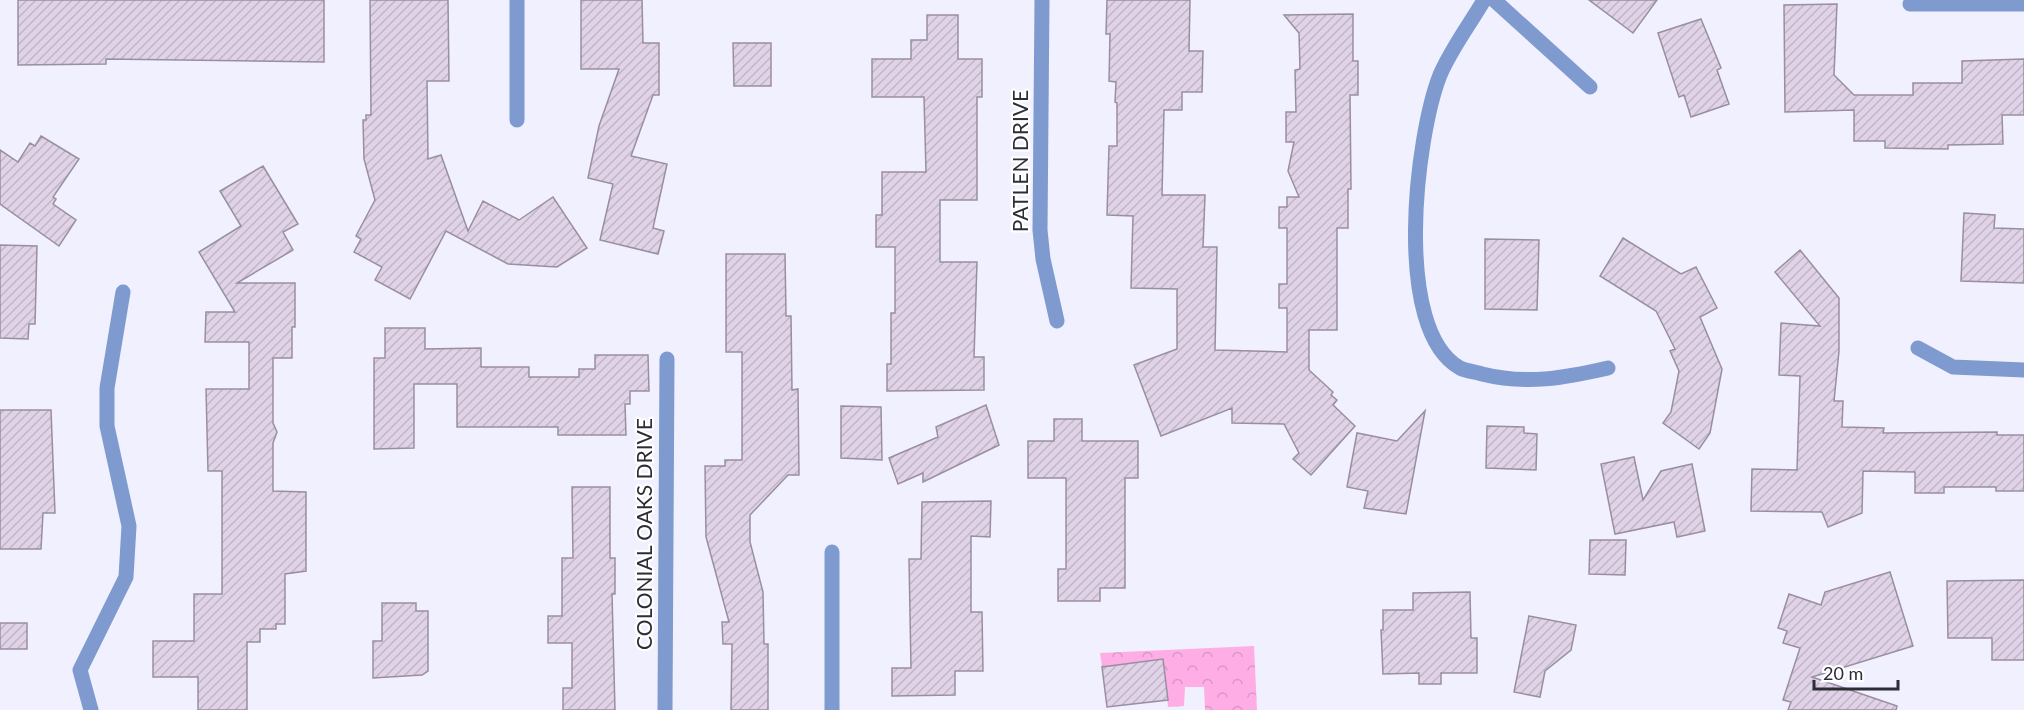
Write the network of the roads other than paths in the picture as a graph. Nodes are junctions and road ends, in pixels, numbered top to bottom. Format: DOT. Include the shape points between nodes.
graph roads {
  1 [pos="517,0"];
  2 [pos="1042,0"];
  3 [pos="1484,0"];
  4 [pos="1494,0"];
  5 [pos="1910,4"];
  6 [pos="2024,4"];
  7 [pos="1590,87"];
  8 [pos="517,120"];
  9 [pos="123,292"];
  10 [pos="1057,321"];
  11 [pos="1918,348"];
  12 [pos="667,359"];
  13 [pos="1608,368"];
  14 [pos="2024,370"];
  15 [pos="832,552"];
  16 [pos="91,710"];
  17 [pos="665,710"];
  18 [pos="832,710"];
  1 -- 8 [label="street"];
  2 -- 10 [label="street, PATLEN DRIVE" via="1040,230"];
  3 -- 13 [label="street" via="1441,74 1422,142 1413,242 1434,343 1460,368 1508,380 1558,380"];
  4 -- 7 [label="street"];
  5 -- 6 [label="street"];
  9 -- 16 [label="street" via="106,388 106,426 129,526 126,577 80,670"];
  11 -- 14 [label="street" via="1953,367"];
  12 -- 17 [label="street, COLONIAL OAKS DRIVE"];
  15 -- 18 [label="street"];
}
